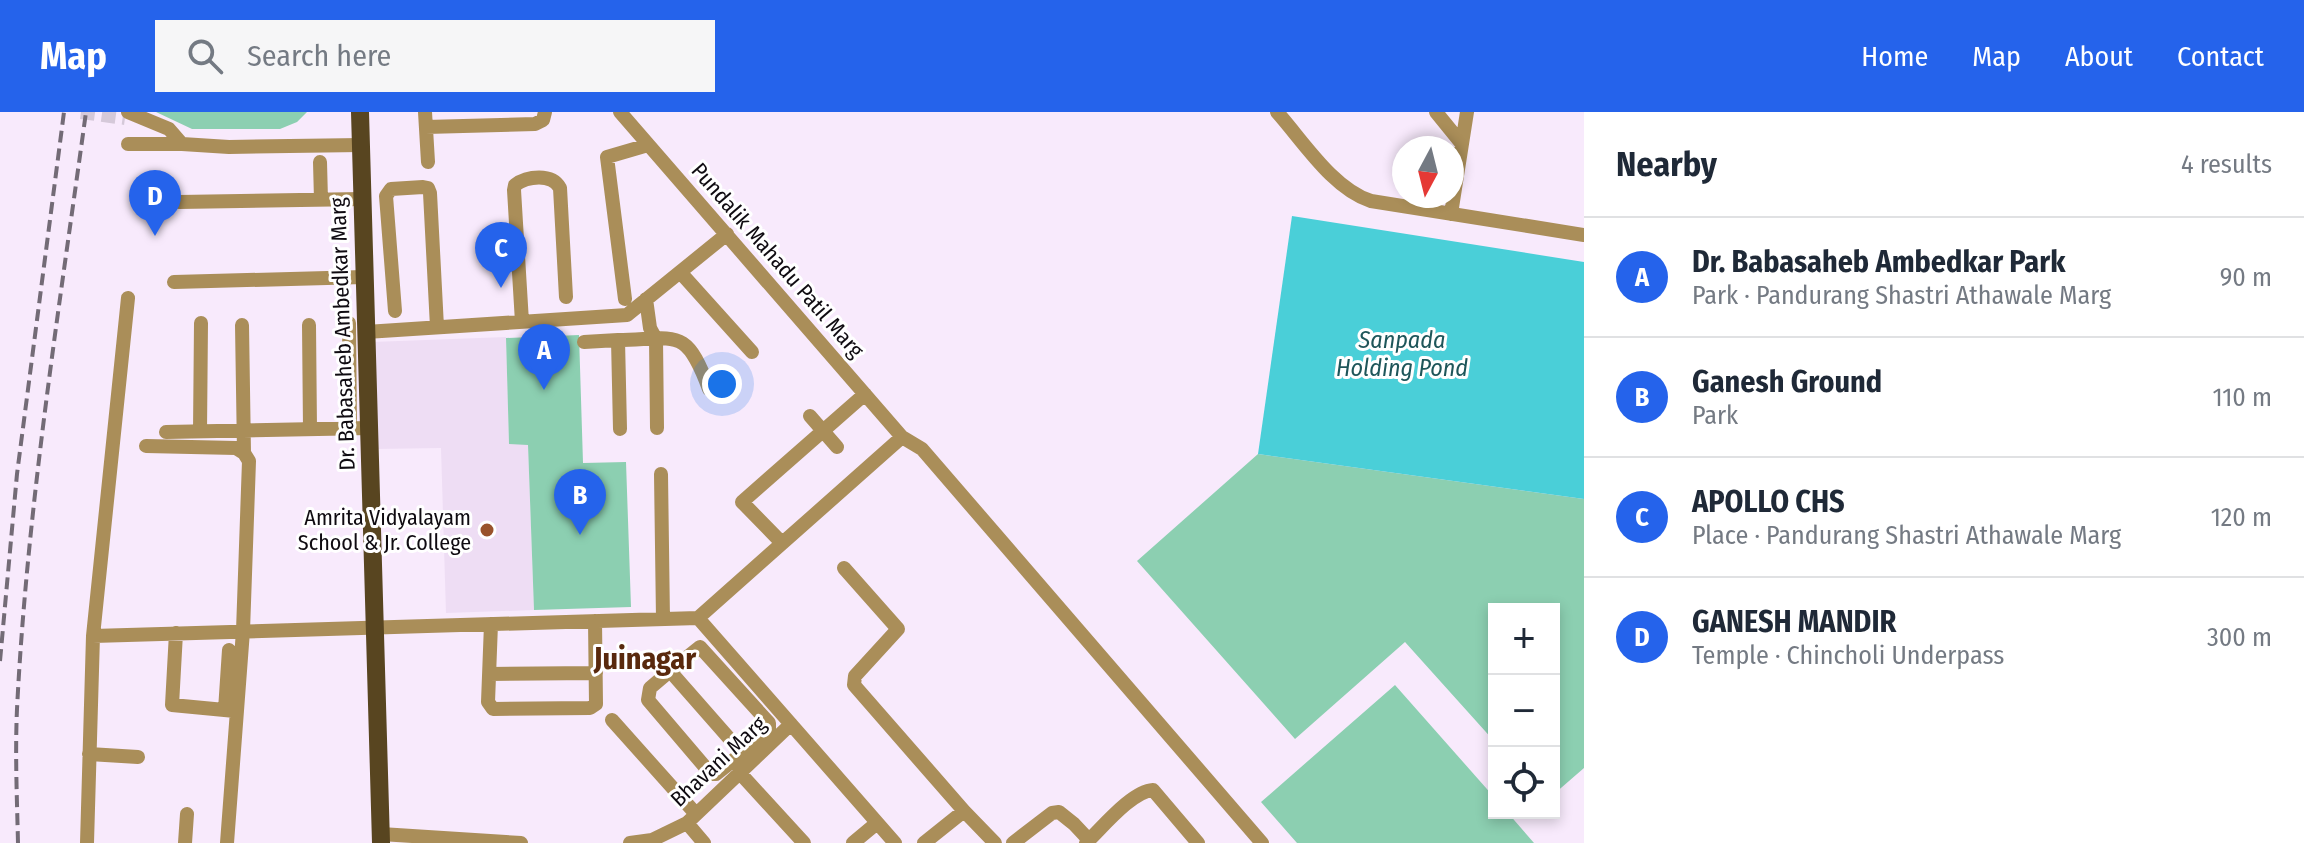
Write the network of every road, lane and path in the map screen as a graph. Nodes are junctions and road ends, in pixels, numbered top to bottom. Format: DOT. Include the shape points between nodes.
graph roads {
  1 [pos="360,112"];
  2 [pos="545,112"];
  3 [pos="620,112"];
  4 [pos="1277,112"];
  5 [pos="1436,112"];
  6 [pos="1467,112"];
  7 [pos="130,116"];
  8 [pos="426,119"];
  9 [pos="1456,136"];
  10 [pos="1463,136"];
  11 [pos="128,144"];
  12 [pos="182,144"];
  13 [pos="361,145"];
  14 [pos="648,145"];
  15 [pos="320,162"];
  16 [pos="428,162"];
  17 [pos="362,199"];
  18 [pos="321,200"];
  19 [pos="179,202"];
  20 [pos="1452,208"];
  21 [pos="1451,214"];
  22 [pos="727,234"];
  23 [pos="1584,235"];
  24 [pos="680,272"];
  25 [pos="364,277"];
  26 [pos="174,282"];
  27 [pos="566,297"];
  28 [pos="128,298"];
  29 [pos="625,299"];
  30 [pos="646,299"];
  31 [pos="395,311"];
  32 [pos="522,322"];
  33 [pos="201,323"];
  34 [pos="349,323"];
  35 [pos="242,325"];
  36 [pos="309,325"];
  37 [pos="437,327"];
  38 [pos="366,332"];
  39 [pos="656,339"];
  40 [pos="618,340"];
  41 [pos="584,342"];
  42 [pos="752,352"];
  43 [pos="709,389"];
  44 [pos="865,394"];
  45 [pos="810,416"];
  46 [pos="359,428"];
  47 [pos="657,428"];
  48 [pos="310,429"];
  49 [pos="620,429"];
  50 [pos="244,430"];
  51 [pos="200,431"];
  52 [pos="823,431"];
  53 [pos="166,432"];
  54 [pos="902,437"];
  55 [pos="146,446"];
  56 [pos="837,447"];
  57 [pos="244,453"];
  58 [pos="661,474"];
  59 [pos="781,542"];
  60 [pos="844,568"];
  61 [pos="698,618"];
  62 [pos="663,619"];
  63 [pos="595,621"];
  64 [pos="491,624"];
  65 [pos="374,628"];
  66 [pos="243,631"];
  67 [pos="176,633"];
  68 [pos="93,636"];
  69 [pos="229,650"];
  70 [pos="670,671"];
  71 [pos="596,673"];
  72 [pos="489,674"];
  73 [pos="230,710"];
  74 [pos="612,720"];
  75 [pos="791,724"];
  76 [pos="92,754"];
  77 [pos="138,757"];
  78 [pos="744,763"];
  79 [pos="964,811"];
  80 [pos="187,814"];
  81 [pos="692,819"];
  82 [pos="877,823"];
  83 [pos="381,839"];
  84 [pos="1087,842"];
  85 [pos="87,843"];
  86 [pos="185,843"];
  87 [pos="227,843"];
  88 [pos="510,843"];
  89 [pos="521,843"];
  90 [pos="630,843"];
  91 [pos="704,843"];
  92 [pos="804,843"];
  93 [pos="853,843"];
  94 [pos="895,843"];
  95 [pos="924,843"];
  96 [pos="995,843"];
  97 [pos="1013,843"];
  98 [pos="1198,843"];
  99 [pos="1262,843"];
  1 -- 13 [label="main road, Dr. Babasaheb Ambedkar Marg"];
  2 -- 8 [label="street" via="535,124"];
  3 -- 14 [label="street, Pundalik Mahadu Patil Marg"];
  4 -- 21 [label="street" via="1354,195"];
  5 -- 9 [label="street"];
  6 -- 10 [label="street"];
  7 -- 12 [label="street" via="169,129"];
  8 -- 16 [label="street"];
  11 -- 12 [label="street"];
  12 -- 13 [label="street"];
  13 -- 17 [label="main road, Dr. Babasaheb Ambedkar Marg"];
  14 -- 22 [label="street, Pundalik Mahadu Patil Marg"];
  14 -- 29 [label="street" via="607,157"];
  15 -- 18 [label="street"];
  17 -- 18 [label="street"];
  17 -- 25 [label="main road, Dr. Babasaheb Ambedkar Marg"];
  18 -- 19 [label="street"];
  20 -- 21 [label="street"];
  21 -- 23 [label="street"];
  22 -- 24 [label="street"];
  22 -- 44 [label="street, Pundalik Mahadu Patil Marg"];
  24 -- 30 [label="street"];
  24 -- 42 [label="street"];
  25 -- 26 [label="street"];
  25 -- 38 [label="main road, Dr. Babasaheb Ambedkar Marg"];
  27 -- 32 [label="street" via="560,188 551,178 522,180 514,190"];
  28 -- 68 [label="street"];
  30 -- 32 [label="street" via="627,315"];
  30 -- 39 [label="street"];
  31 -- 37 [label="street" via="386,196 391,189 428,188"];
  32 -- 37 [label="street"];
  33 -- 51 [label="street"];
  34 -- 46 [label="street"];
  35 -- 50 [label="street"];
  36 -- 48 [label="street"];
  37 -- 38 [label="street"];
  38 -- 46 [label="main road, Dr. Babasaheb Ambedkar Marg"];
  39 -- 40 [label="street"];
  39 -- 43 [label="street" via="680,340 696,358"];
  39 -- 47 [label="street"];
  40 -- 41 [label="street"];
  40 -- 49 [label="street"];
  44 -- 52 [label="street"];
  44 -- 54 [label="street, Pundalik Mahadu Patil Marg"];
  45 -- 52 [label="street"];
  46 -- 48 [label="street"];
  46 -- 65 [label="main road, Dr. Babasaheb Ambedkar Marg"];
  48 -- 50 [label="street"];
  50 -- 51 [label="street"];
  50 -- 57 [label="street"];
  51 -- 53 [label="street"];
  52 -- 56 [label="street"];
  52 -- 59 [label="street" via="742,502"];
  54 -- 59 [label="street"];
  54 -- 99 [label="street, Pundalik Mahadu Patil Marg" via="922,449"];
  55 -- 57 [label="street" via="236,448"];
  57 -- 66 [label="street" via="249,461"];
  58 -- 62 [label="street"];
  59 -- 61 [label="street"];
  60 -- 79 [label="street" via="898,629 855,676 854,685"];
  61 -- 62 [label="street"];
  61 -- 75 [label="street"];
  62 -- 63 [label="street"];
  63 -- 64 [label="street"];
  63 -- 71 [label="street"];
  64 -- 65 [label="street"];
  64 -- 72 [label="street"];
  65 -- 66 [label="street"];
  65 -- 83 [label="main road, Dr. Babasaheb Ambedkar Marg"];
  66 -- 67 [label="street"];
  66 -- 73 [label="street"];
  67 -- 68 [label="street"];
  67 -- 73 [label="street" via="172,705"];
  68 -- 76 [label="street"];
  69 -- 73 [label="street"];
  70 -- 78 [label="street"];
  70 -- 78 [label="street" via="650,688 648,700 711,774"];
  70 -- 78 [label="street" via="700,647 769,723 769,732"];
  71 -- 72 [label="street"];
  71 -- 72 [label="street" via="596,704 590,708 493,709 488,702"];
  73 -- 87 [label="street"];
  74 -- 81 [label="street"];
  75 -- 78 [label="street, Bhavani Marg"];
  75 -- 82 [label="street"];
  76 -- 77 [label="street"];
  76 -- 85 [label="street"];
  78 -- 81 [label="street, Bhavani Marg"];
  78 -- 92 [label="street"];
  79 -- 95 [label="street"];
  79 -- 96 [label="street"];
  80 -- 86 [label="street"];
  81 -- 90 [label="street, Bhavani Marg" via="652,840"];
  81 -- 91 [label="street"];
  82 -- 93 [label="street"];
  82 -- 94 [label="street"];
  83 -- 88 [label="street"];
  84 -- 97 [label="street" via="1059,812"];
  84 -- 98 [label="street" via="1132,799 1153,790"];
  88 -- 89 [label="street"];
}
